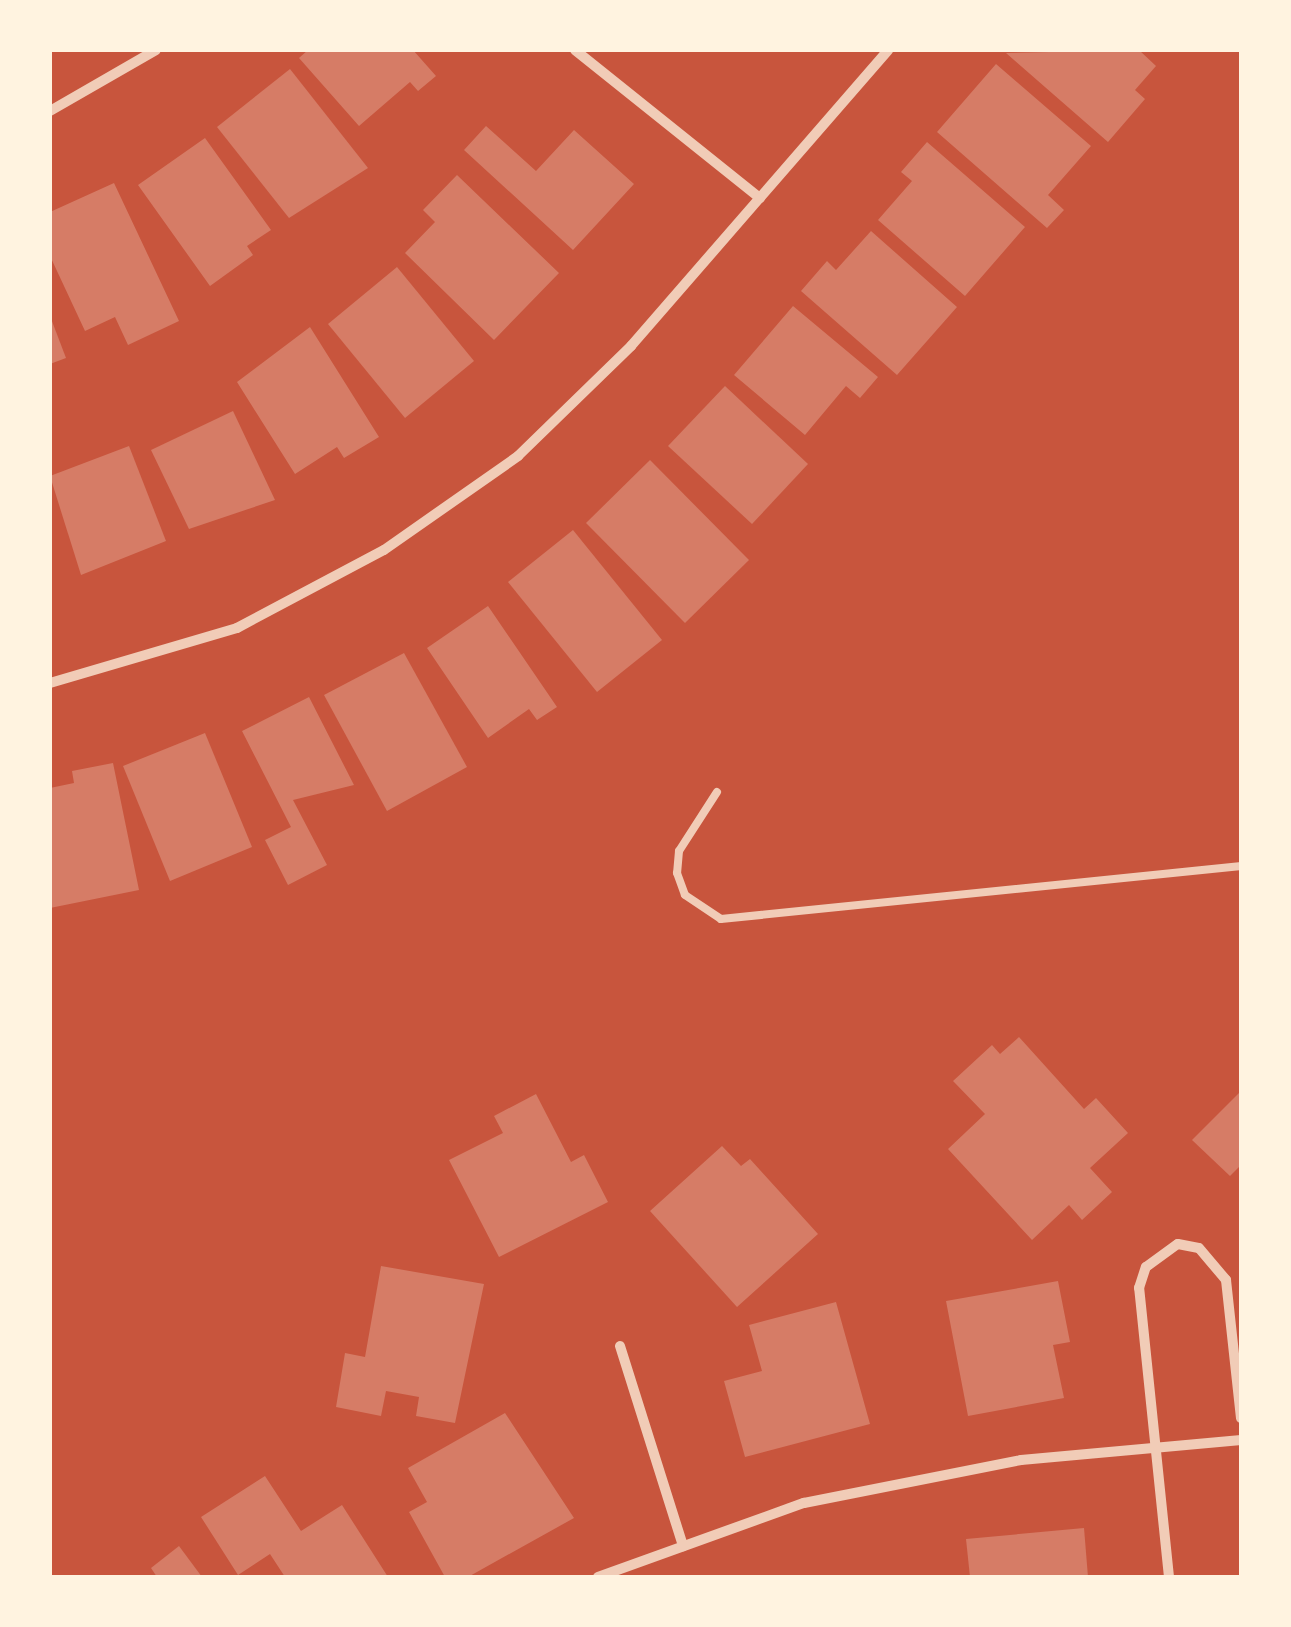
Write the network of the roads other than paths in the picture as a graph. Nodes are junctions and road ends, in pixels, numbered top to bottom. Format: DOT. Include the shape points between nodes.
graph roads {
  1 [pos="156,50"];
  2 [pos="575,50"];
  3 [pos="888,50"];
  4 [pos="50,111"];
  5 [pos="760,198"];
  6 [pos="50,683"];
  7 [pos="716,792"];
  8 [pos="1241,866"];
  9 [pos="620,1346"];
  10 [pos="1241,1418"];
  11 [pos="1241,1440"];
  12 [pos="1155,1446"];
  13 [pos="683,1546"];
  14 [pos="598,1577"];
  15 [pos="1169,1577"];
  1 -- 4 [label="street"];
  2 -- 5 [label="street"];
  3 -- 5 [label="street"];
  5 -- 6 [label="street" via="632,346 518,456 384,550 237,628"];
  7 -- 8 [label="lane" via="679,851 676,873 684,894 721,919"];
  9 -- 13 [label="street"];
  10 -- 12 [label="street" via="1226,1280 1199,1248 1178,1244 1146,1267 1139,1288"];
  11 -- 12 [label="street"];
  12 -- 13 [label="street" via="1020,1460 804,1503"];
  12 -- 15 [label="street"];
  13 -- 14 [label="street"];
}
